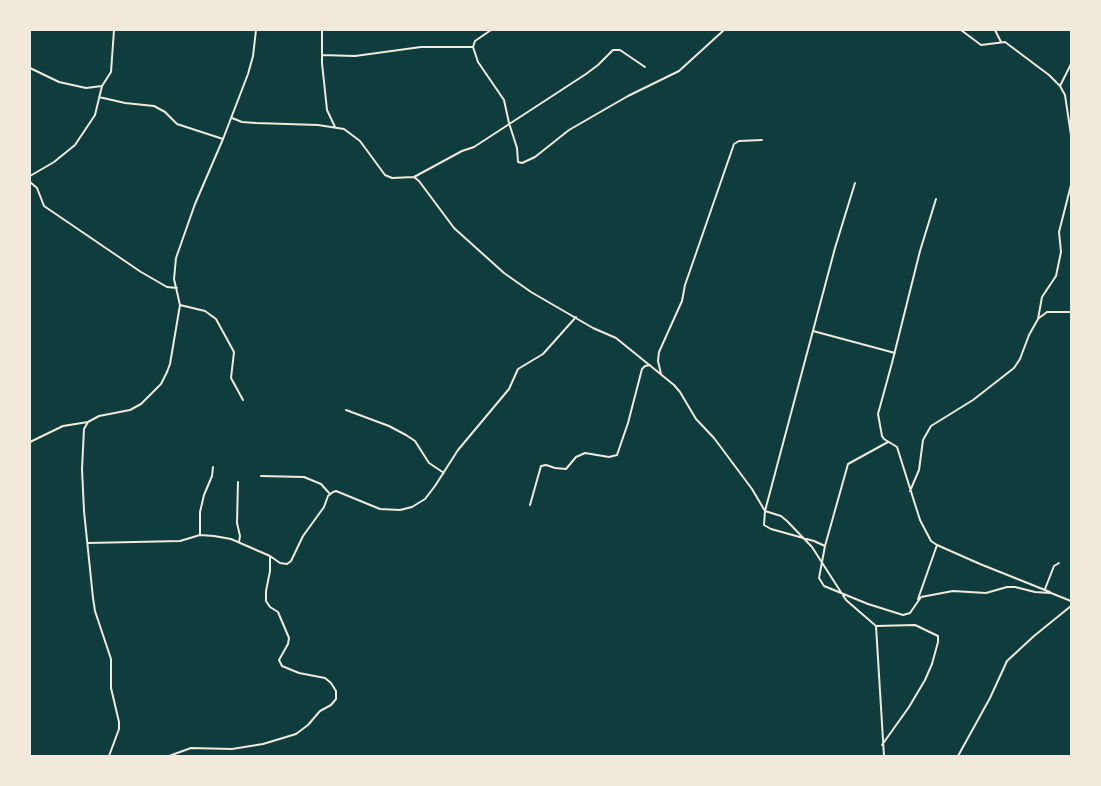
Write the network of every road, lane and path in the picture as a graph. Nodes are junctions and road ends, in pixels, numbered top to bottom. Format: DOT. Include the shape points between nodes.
graph roads {
  1 [pos="114,30"];
  2 [pos="256,30"];
  3 [pos="322,30"];
  4 [pos="490,30"];
  5 [pos="724,30"];
  6 [pos="961,30"];
  7 [pos="995,30"];
  8 [pos="1000,42"];
  9 [pos="473,47"];
  10 [pos="322,55"];
  11 [pos="1071,64"];
  12 [pos="646,67"];
  13 [pos="30,68"];
  14 [pos="102,86"];
  15 [pos="1060,86"];
  16 [pos="99,96"];
  17 [pos="232,118"];
  18 [pos="509,124"];
  19 [pos="335,127"];
  20 [pos="1071,135"];
  21 [pos="223,139"];
  22 [pos="762,140"];
  23 [pos="30,176"];
  24 [pos="414,178"];
  25 [pos="30,182"];
  26 [pos="855,183"];
  27 [pos="1071,185"];
  28 [pos="936,199"];
  29 [pos="177,288"];
  30 [pos="180,305"];
  31 [pos="1071,312"];
  32 [pos="576,317"];
  33 [pos="1038,319"];
  34 [pos="813,331"];
  35 [pos="895,353"];
  36 [pos="650,365"];
  37 [pos="661,375"];
  38 [pos="243,400"];
  39 [pos="346,410"];
  40 [pos="88,422"];
  41 [pos="30,442"];
  42 [pos="888,442"];
  43 [pos="213,467"];
  44 [pos="444,473"];
  45 [pos="261,476"];
  46 [pos="238,482"];
  47 [pos="910,492"];
  48 [pos="330,494"];
  49 [pos="530,505"];
  50 [pos="765,511"];
  51 [pos="200,535"];
  52 [pos="803,538"];
  53 [pos="239,542"];
  54 [pos="88,543"];
  55 [pos="937,545"];
  56 [pos="825,546"];
  57 [pos="270,556"];
  58 [pos="823,563"];
  59 [pos="1059,563"];
  60 [pos="1045,590"];
  61 [pos="1051,593"];
  62 [pos="844,595"];
  63 [pos="918,600"];
  64 [pos="1071,601"];
  65 [pos="1071,606"];
  66 [pos="876,626"];
  67 [pos="882,745"];
  68 [pos="109,756"];
  69 [pos="168,756"];
  70 [pos="884,756"];
  71 [pos="958,756"];
  1 -- 14 [label="street" via="111,72"];
  2 -- 17 [label="street" via="253,56"];
  3 -- 10 [label="street"];
  4 -- 9 [label="street" via="475,41"];
  5 -- 18 [label="street" via="679,71 628,96 569,130 527,161 518,162 517,148"];
  6 -- 8 [label="street" via="981,45"];
  7 -- 8 [label="street"];
  8 -- 15 [label="street" via="1005,42"];
  9 -- 10 [label="street" via="414,48 355,56"];
  9 -- 18 [label="street" via="478,62 504,100"];
  10 -- 19 [label="street" via="327,110"];
  11 -- 15 [label="street"];
  12 -- 18 [label="street" via="620,50 612,50 586,74"];
  13 -- 14 [label="street" via="59,82 86,88"];
  14 -- 16 [label="street"];
  15 -- 20 [label="street" via="1065,95"];
  16 -- 21 [label="street" via="154,106 165,112 177,124"];
  16 -- 23 [label="street" via="95,115 75,145 54,162"];
  17 -- 19 [label="street" via="242,122"];
  17 -- 21 [label="street"];
  18 -- 24 [label="street" via="474,147"];
  19 -- 24 [label="street" via="354,136 388,177"];
  21 -- 29 [label="street" via="180,246 174,272"];
  22 -- 37 [label="street" via="739,141 734,144 685,285 682,301 659,352"];
  24 -- 32 [label="street" via="425,188 454,228 490,260 531,292"];
  25 -- 29 [label="street" via="37,188 44,206 146,275 167,287"];
  26 -- 34 [label="street"];
  27 -- 33 [label="street" via="1059,232 1061,252 1056,276 1042,298"];
  28 -- 35 [label="street" via="920,251"];
  29 -- 30 [label="street"];
  30 -- 38 [label="street" via="205,312 216,319 235,354 231,378"];
  30 -- 40 [label="street" via="170,364 161,384 141,404 130,410 99,416"];
  31 -- 33 [label="street" via="1048,312"];
  32 -- 36 [label="street" via="616,338"];
  32 -- 44 [label="street" via="543,354 518,369 509,390 472,431"];
  33 -- 47 [label="street" via="1014,368 973,400 931,426 923,440 919,470"];
  34 -- 35 [label="street"];
  34 -- 50 [label="street"];
  35 -- 42 [label="street" via="878,414 882,436"];
  36 -- 37 [label="street"];
  36 -- 49 [label="street" via="642,369 617,455 609,457 585,453 576,457 566,469 541,466"];
  37 -- 50 [label="street" via="680,392 696,419 714,438 752,488"];
  39 -- 44 [label="street" via="406,435 415,441 429,463"];
  40 -- 41 [label="street" via="63,426"];
  40 -- 54 [label="street" via="83,438 82,469"];
  42 -- 47 [label="street" via="895,445 898,450"];
  42 -- 56 [label="street" via="848,464"];
  43 -- 51 [label="street" via="202,506"];
  44 -- 48 [label="street" via="425,499 406,509 380,509 336,492"];
  45 -- 48 [label="street" via="304,477 321,484"];
  46 -- 53 [label="street"];
  47 -- 55 [label="street" via="923,528 931,541"];
  48 -- 57 [label="street" via="303,536 291,561 283,564"];
  50 -- 52 [label="street" via="781,516"];
  50 -- 52 [label="street" via="763,522 767,527"];
  51 -- 53 [label="street"];
  51 -- 54 [label="street" via="180,541"];
  52 -- 56 [label="street"];
  52 -- 58 [label="street"];
  53 -- 57 [label="street"];
  54 -- 68 [label="street" via="95,611 111,659 111,688 119,722"];
  55 -- 60 [label="street"];
  55 -- 63 [label="street"];
  56 -- 58 [label="street"];
  57 -- 69 [label="street" via="266,601 278,612 288,638 288,644 279,660 282,666 299,673 325,678 336,691 336,699 296,734 263,744 232,749 191,748"];
  58 -- 62 [label="street"];
  58 -- 62 [label="street" via="819,578 822,584"];
  59 -- 60 [label="street" via="1051,572"];
  60 -- 61 [label="street"];
  61 -- 63 [label="street" via="1008,587 986,593 936,593 925,595"];
  61 -- 64 [label="street"];
  62 -- 63 [label="street" via="903,615 910,613"];
  62 -- 66 [label="street" via="846,600"];
  65 -- 71 [label="street" via="1007,661"];
  66 -- 67 [label="street" via="882,705"];
  66 -- 67 [label="street" via="915,625 938,636 932,664 925,680"];
  67 -- 70 [label="street"];
}
